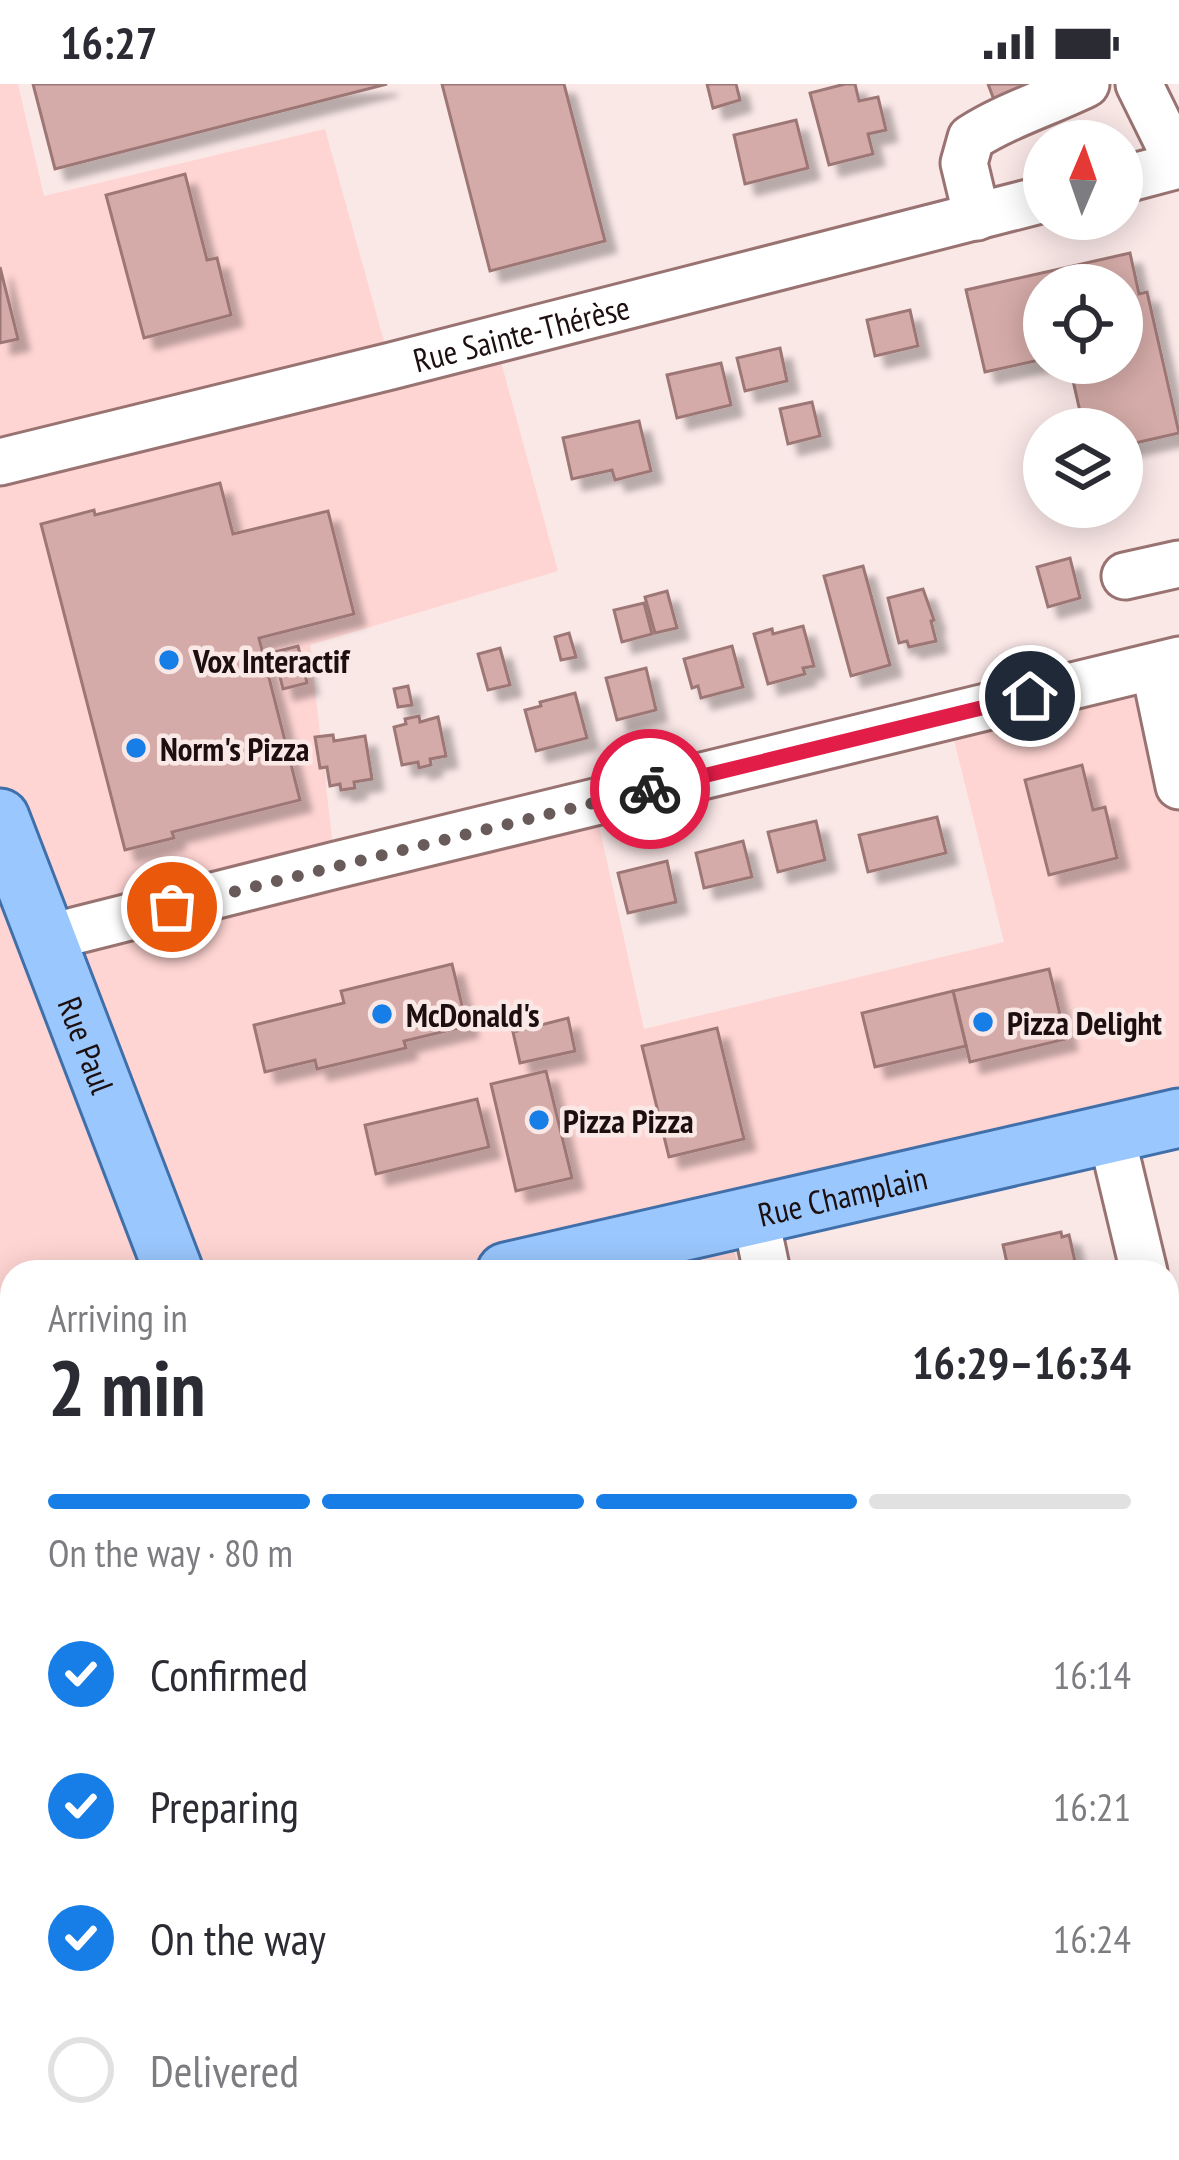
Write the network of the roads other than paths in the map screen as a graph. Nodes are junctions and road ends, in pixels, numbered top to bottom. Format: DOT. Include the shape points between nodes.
graph roads {
  1 [pos="1086,84"];
  2 [pos="1139,84"];
  3 [pos="1179,165"];
  4 [pos="1143,174"];
  5 [pos="1023,205"];
  6 [pos="977,217"];
  7 [pos="0,462"];
  8 [pos="1179,564"];
  9 [pos="1125,576"];
  10 [pos="1167,663"];
  11 [pos="1179,786"];
  12 [pos="0,818"];
  13 [pos="46,938"];
  14 [pos="1179,1118"];
  15 [pos="1111,1134"];
  16 [pos="755,1215"];
  17 [pos="169,1260"];
  18 [pos="558,1260"];
  19 [pos="764,1260"];
  20 [pos="1141,1260"];
  1 -- 6 [label="street" via="970,138 964,163"];
  2 -- 3 [label="street"];
  3 -- 4 [label="street"];
  5 -- 6 [label="street, Rue Sainte-Thérèse"];
  6 -- 7 [label="street, Rue Sainte-Thérèse"];
  8 -- 9 [label="street"];
  10 -- 11 [label="street"];
  10 -- 13 [label="street"];
  12 -- 13 [label="main road, Rue Paul"];
  13 -- 17 [label="main road, Rue Paul"];
  14 -- 15 [label="main road, Rue Champlain"];
  15 -- 16 [label="main road, Rue Champlain"];
  15 -- 20 [label="street"];
  16 -- 18 [label="main road, Rue Champlain"];
  16 -- 19 [label="street"];
}
